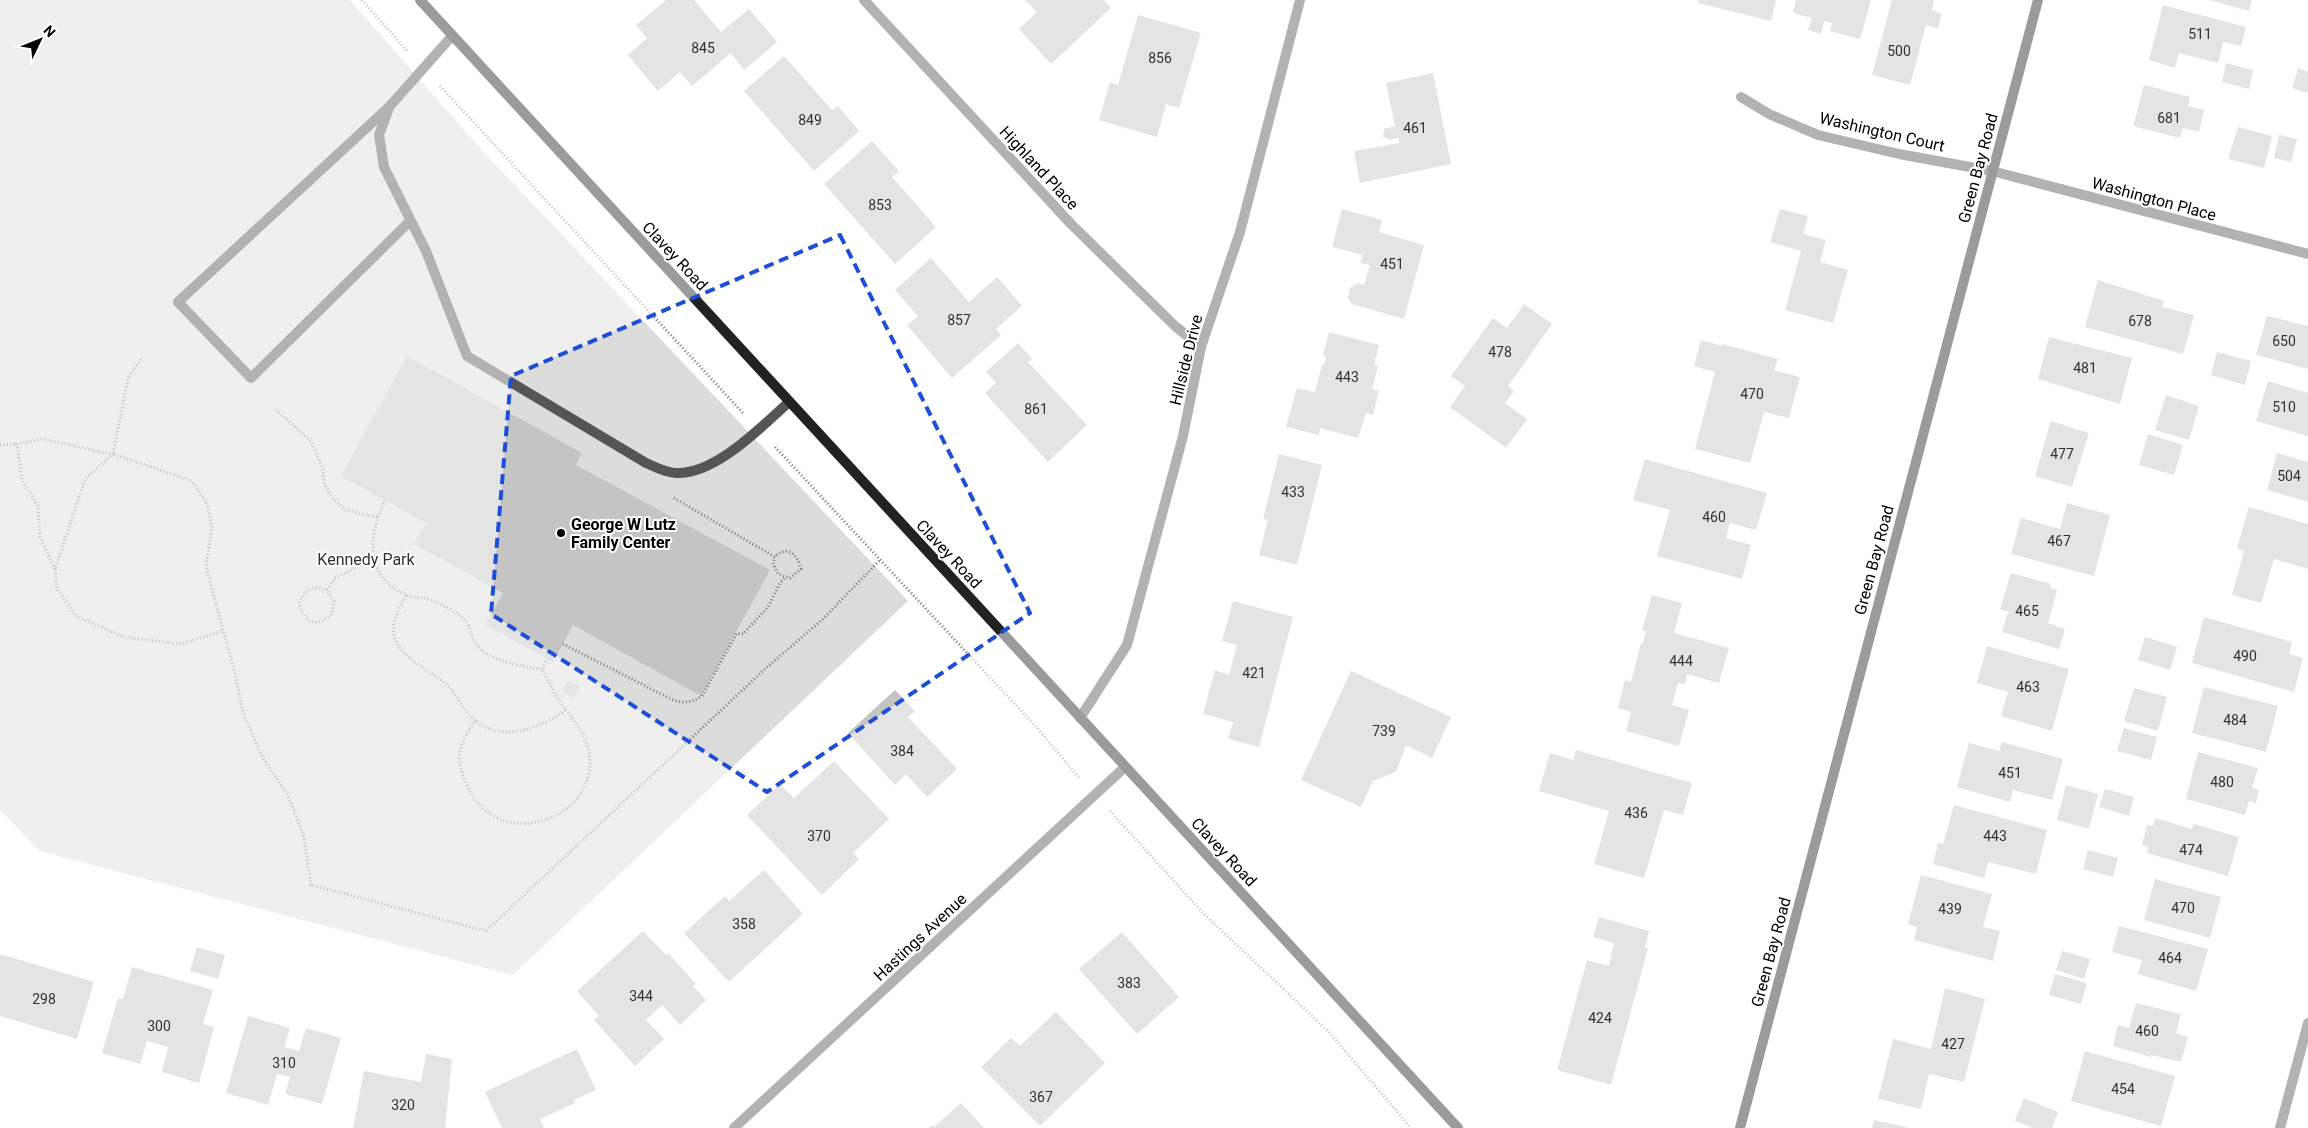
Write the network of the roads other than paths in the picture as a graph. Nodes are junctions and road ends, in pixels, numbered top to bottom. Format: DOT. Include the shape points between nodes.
graph roads {
  1 [pos="420,0"];
  2 [pos="864,0"];
  3 [pos="1300,0"];
  4 [pos="2038,0"];
  5 [pos="452,36"];
  6 [pos="1741,98"];
  7 [pos="389,107"];
  8 [pos="1992,171"];
  9 [pos="410,221"];
  10 [pos="2308,254"];
  11 [pos="1201,348"];
  12 [pos="789,402"];
  13 [pos="1080,718"];
  14 [pos="1125,767"];
  15 [pos="2308,1023"];
  16 [pos="734,1128"];
  17 [pos="1458,1128"];
  18 [pos="1740,1128"];
  19 [pos="2280,1128"];
  1 -- 5 [label="main road, Clavey Road"];
  2 -- 11 [label="street, Highland Place" via="1071,224"];
  3 -- 11 [label="street, Hillside Drive" via="1240,232"];
  4 -- 8 [label="main road, Green Bay Road"];
  5 -- 7 [label="street"];
  5 -- 12 [label="main road, Clavey Road"];
  6 -- 8 [label="street, Washington Court" via="1818,135"];
  7 -- 9 [label="street" via="379,135 384,167"];
  7 -- 9 [label="street" via="178,302 251,378"];
  8 -- 10 [label="street, Washington Place"];
  8 -- 18 [label="main road, Green Bay Road"];
  9 -- 12 [label="street" via="426,252 467,356 646,464 674,473 703,469 742,443"];
  11 -- 13 [label="street, Hillside Drive" via="1183,436 1127,645"];
  12 -- 13 [label="main road, Clavey Road"];
  13 -- 14 [label="main road, Clavey Road"];
  14 -- 16 [label="street, Hastings Avenue"];
  14 -- 17 [label="main road, Clavey Road"];
  15 -- 19 [label="street"];
}
